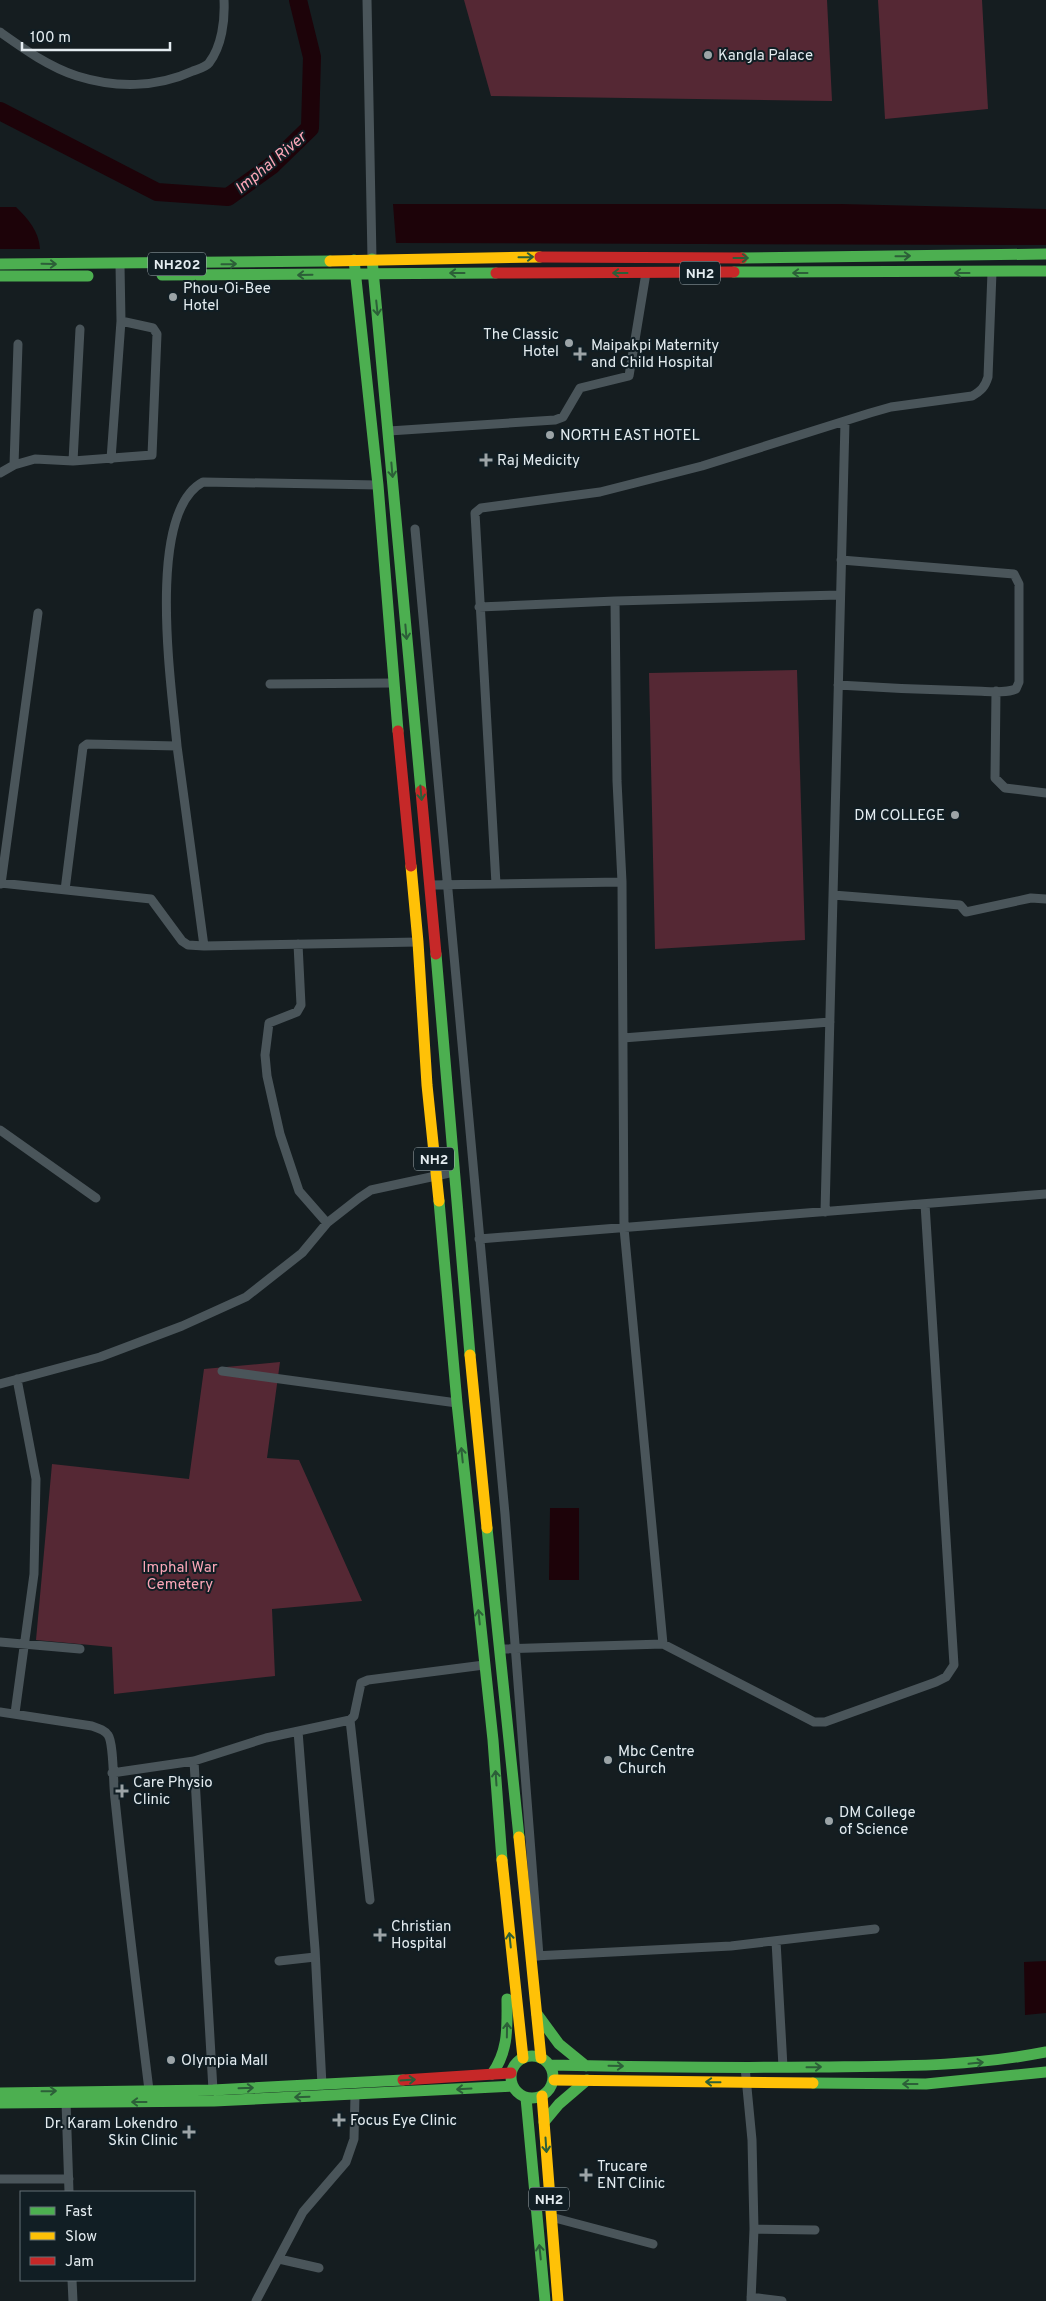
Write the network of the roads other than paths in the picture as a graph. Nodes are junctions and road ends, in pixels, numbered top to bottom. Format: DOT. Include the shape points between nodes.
graph roads {
  1 [pos="224,0"];
  2 [pos="367,0"];
  3 [pos="0,32"];
  4 [pos="1046,254"];
  5 [pos="372,259"];
  6 [pos="354,260"];
  7 [pos="0,264"];
  8 [pos="1046,271"];
  9 [pos="992,272"];
  10 [pos="117,273"];
  11 [pos="646,273"];
  12 [pos="354,274"];
  13 [pos="373,274"];
  14 [pos="0,276"];
  15 [pos="149,276"];
  16 [pos="121,321"];
  17 [pos="80,329"];
  18 [pos="18,344"];
  19 [pos="846,422"];
  20 [pos="389,431"];
  21 [pos="112,458"];
  22 [pos="73,461"];
  23 [pos="14,465"];
  24 [pos="0,472"];
  25 [pos="378,486"];
  26 [pos="415,529"];
  27 [pos="841,560"];
  28 [pos="840,595"];
  29 [pos="615,601"];
  30 [pos="479,607"];
  31 [pos="38,614"];
  32 [pos="393,683"];
  33 [pos="270,684"];
  34 [pos="838,685"];
  35 [pos="996,691"];
  36 [pos="177,746"];
  37 [pos="418,760"];
  38 [pos="401,762"];
  39 [pos="1046,794"];
  40 [pos="622,882"];
  41 [pos="1,883"];
  42 [pos="496,884"];
  43 [pos="430,885"];
  44 [pos="449,885"];
  45 [pos="65,890"];
  46 [pos="833,895"];
  47 [pos="1046,899"];
  48 [pos="418,942"];
  49 [pos="298,944"];
  50 [pos="204,946"];
  51 [pos="830,1022"];
  52 [pos="623,1038"];
  53 [pos="0,1130"];
  54 [pos="454,1172"];
  55 [pos="436,1175"];
  56 [pos="1046,1194"];
  57 [pos="96,1198"];
  58 [pos="925,1204"];
  59 [pos="825,1212"];
  60 [pos="327,1223"];
  61 [pos="624,1228"];
  62 [pos="479,1239"];
  63 [pos="222,1371"];
  64 [pos="16,1379"];
  65 [pos="0,1384"];
  66 [pos="457,1403"];
  67 [pos="0,1642"];
  68 [pos="663,1644"];
  69 [pos="24,1645"];
  70 [pos="80,1648"];
  71 [pos="500,1649"];
  72 [pos="516,1649"];
  73 [pos="484,1665"];
  74 [pos="0,1712"];
  75 [pos="15,1713"];
  76 [pos="350,1720"];
  77 [pos="298,1731"];
  78 [pos="194,1761"];
  79 [pos="112,1773"];
  80 [pos="370,1900"];
  81 [pos="875,1929"];
  82 [pos="776,1941"];
  83 [pos="534,1956"];
  84 [pos="315,1957"];
  85 [pos="512,1959"];
  86 [pos="279,1961"];
  87 [pos="536,2012"];
  88 [pos="1046,2052"];
  89 [pos="523,2058"];
  90 [pos="546,2062"];
  91 [pos="586,2066"];
  92 [pos="745,2067"];
  93 [pos="783,2067"];
  94 [pos="1046,2072"];
  95 [pos="511,2073"];
  96 [pos="492,2074"];
  97 [pos="554,2080"];
  98 [pos="587,2080"];
  99 [pos="746,2083"];
  100 [pos="322,2085"];
  101 [pos="513,2086"];
  102 [pos="149,2090"];
  103 [pos="213,2090"];
  104 [pos="0,2092"];
  105 [pos="355,2095"];
  106 [pos="98,2096"];
  107 [pos="542,2096"];
  108 [pos="526,2098"];
  109 [pos="66,2102"];
  110 [pos="0,2103"];
  111 [pos="544,2122"];
  112 [pos="0,2179"];
  113 [pos="69,2179"];
  114 [pos="69,2191"];
  115 [pos="551,2217"];
  116 [pos="754,2229"];
  117 [pos="815,2230"];
  118 [pos="653,2244"];
  119 [pos="279,2259"];
  120 [pos="319,2268"];
  121 [pos="72,2281"];
  122 [pos="751,2299"];
  123 [pos="72,2301"];
  124 [pos="256,2301"];
  125 [pos="545,2301"];
  126 [pos="558,2301"];
  127 [pos="782,2301"];
  1 -- 3 [label="street" via="218,47 209,64 183,76 152,84 111,84 75,76 36,57"];
  2 -- 5 [label="street"];
  5 -- 4 [label="main road, NH2, one-way"];
  5 -- 6 [label="main road, NH2"];
  5 -- 13 [label="main road, NH2"];
  10 -- 6 [label="main road, NH202, one-way"];
  6 -- 12 [label="main road, NH2"];
  7 -- 10 [label="main road, NH202, one-way"];
  8 -- 9 [label="main road, NH2"];
  9 -- 11 [label="main road, NH2, one-way"];
  9 -- 19 [label="street" via="985,386 972,396 891,407"];
  10 -- 14 [label="main road, NH202"];
  10 -- 16 [label="street"];
  11 -- 13 [label="main road, NH2, one-way"];
  11 -- 20 [label="street" via="628,376 580,388 563,417"];
  12 -- 13 [label="main road, NH2"];
  12 -- 15 [label="main road, NH202, one-way"];
  12 -- 25 [label="main road, NH2"];
  13 -- 20 [label="main road, NH2, one-way"];
  16 -- 21 [label="street"];
  16 -- 21 [label="street" via="153,328 157,332 152,452 150,456"];
  17 -- 22 [label="street"];
  18 -- 23 [label="street"];
  19 -- 27 [label="street"];
  19 -- 30 [label="street" via="702,466 600,492 481,508 474,517"];
  20 -- 37 [label="main road, NH2, one-way"];
  21 -- 22 [label="street"];
  22 -- 23 [label="street" via="35,459"];
  23 -- 24 [label="street"];
  25 -- 32 [label="main road, NH2"];
  25 -- 36 [label="street" via="203,482 186,496 171,538 166,575"];
  26 -- 44 [label="street"];
  27 -- 28 [label="street"];
  27 -- 35 [label="street" via="1014,574 1019,584 1019,682 1012,691"];
  28 -- 29 [label="street"];
  28 -- 34 [label="street"];
  29 -- 30 [label="street"];
  29 -- 40 [label="street"];
  30 -- 42 [label="street"];
  31 -- 41 [label="street"];
  32 -- 33 [label="street"];
  32 -- 38 [label="main road, NH2"];
  34 -- 35 [label="street"];
  34 -- 46 [label="street"];
  35 -- 39 [label="street" via="996,778 1005,788"];
  36 -- 45 [label="street" via="87,744 83,747"];
  36 -- 50 [label="street"];
  37 -- 38 [label="main road"];
  37 -- 43 [label="main road, NH2, one-way"];
  38 -- 48 [label="main road, NH2"];
  40 -- 42 [label="street"];
  40 -- 52 [label="street"];
  41 -- 45 [label="street"];
  42 -- 44 [label="street"];
  43 -- 44 [label="street"];
  43 -- 54 [label="main road, NH2"];
  44 -- 62 [label="street"];
  45 -- 50 [label="street" via="151,899 184,944"];
  46 -- 47 [label="street" via="960,905 966,912 1031,898"];
  46 -- 51 [label="street"];
  48 -- 49 [label="street"];
  48 -- 55 [label="main road, NH2"];
  49 -- 50 [label="street"];
  49 -- 60 [label="street" via="301,1005 297,1012 270,1021 267,1026 266,1076 280,1134 299,1191"];
  51 -- 52 [label="street"];
  51 -- 59 [label="street"];
  52 -- 61 [label="street"];
  53 -- 57 [label="street"];
  54 -- 55 [label="street"];
  54 -- 71 [label="main road, NH2"];
  55 -- 60 [label="street" via="372,1190"];
  55 -- 66 [label="main road, NH2"];
  56 -- 58 [label="street"];
  58 -- 59 [label="street"];
  58 -- 68 [label="street" via="952,1619 954,1665 951,1672 936,1682 820,1723"];
  59 -- 61 [label="street"];
  60 -- 64 [label="street" via="302,1253 246,1297 100,1357"];
  61 -- 62 [label="street"];
  61 -- 68 [label="street"];
  62 -- 72 [label="street"];
  63 -- 66 [label="street"];
  64 -- 65 [label="street"];
  64 -- 69 [label="street" via="36,1478 34,1574"];
  73 -- 66 [label="main road, NH2, one-way"];
  67 -- 69 [label="street"];
  68 -- 72 [label="street"];
  69 -- 70 [label="street"];
  69 -- 75 [label="street"];
  71 -- 72 [label="street"];
  71 -- 83 [label="main road, NH2"];
  72 -- 83 [label="street"];
  73 -- 76 [label="street" via="368,1680 361,1683 354,1716"];
  85 -- 73 [label="main road, NH2, one-way"];
  74 -- 75 [label="street"];
  75 -- 79 [label="street" via="102,1730 112,1746"];
  76 -- 77 [label="street"];
  76 -- 80 [label="street"];
  77 -- 78 [label="street"];
  77 -- 84 [label="street"];
  78 -- 79 [label="street"];
  78 -- 103 [label="street"];
  79 -- 102 [label="street"];
  81 -- 82 [label="street"];
  82 -- 83 [label="street"];
  82 -- 93 [label="street"];
  83 -- 87 [label="main road, NH2"];
  84 -- 86 [label="street"];
  84 -- 100 [label="street"];
  85 -- 89 [label="main road, NH2"];
  96 -- 85 [label="main road, one-way" via="501,2063 507,2045 507,1990"];
  87 -- 90 [label="main road, NH2"];
  87 -- 91 [label="main road" via="559,2044"];
  93 -- 88 [label="main road, one-way" via="964,2065"];
  89 -- 90 [label="main road" via="529,2056"];
  89 -- 95 [label="main road"];
  90 -- 91 [label="main road"];
  90 -- 97 [label="main road, NH2"];
  91 -- 92 [label="main road, one-way"];
  92 -- 93 [label="main road"];
  92 -- 99 [label="street"];
  94 -- 99 [label="main road, one-way" via="926,2084"];
  95 -- 96 [label="main road"];
  95 -- 101 [label="main road"];
  100 -- 96 [label="main road, one-way"];
  97 -- 98 [label="main road"];
  97 -- 107 [label="main road"];
  99 -- 98 [label="main road, one-way"];
  98 -- 111 [label="main road"];
  99 -- 116 [label="street" via="752,2140"];
  103 -- 100 [label="main road, one-way"];
  101 -- 105 [label="main road, one-way"];
  101 -- 108 [label="main road"];
  102 -- 103 [label="main road"];
  102 -- 106 [label="main road"];
  104 -- 106 [label="main road, one-way"];
  105 -- 106 [label="main road, one-way" via="214,2101"];
  105 -- 119 [label="street" via="354,2139 346,2162 303,2212"];
  106 -- 109 [label="main road"];
  107 -- 108 [label="main road"];
  107 -- 111 [label="main road, NH2"];
  125 -- 108 [label="main road, NH2, one-way"];
  109 -- 110 [label="main road"];
  109 -- 113 [label="street"];
  111 -- 115 [label="main road, NH2, one-way"];
  112 -- 113 [label="street"];
  113 -- 114 [label="street"];
  115 -- 118 [label="street"];
  115 -- 126 [label="main road, NH2"];
  116 -- 117 [label="street"];
  116 -- 122 [label="street"];
  119 -- 120 [label="street"];
  119 -- 124 [label="street"];
  121 -- 123 [label="street"];
  122 -- 127 [label="street"];
}
